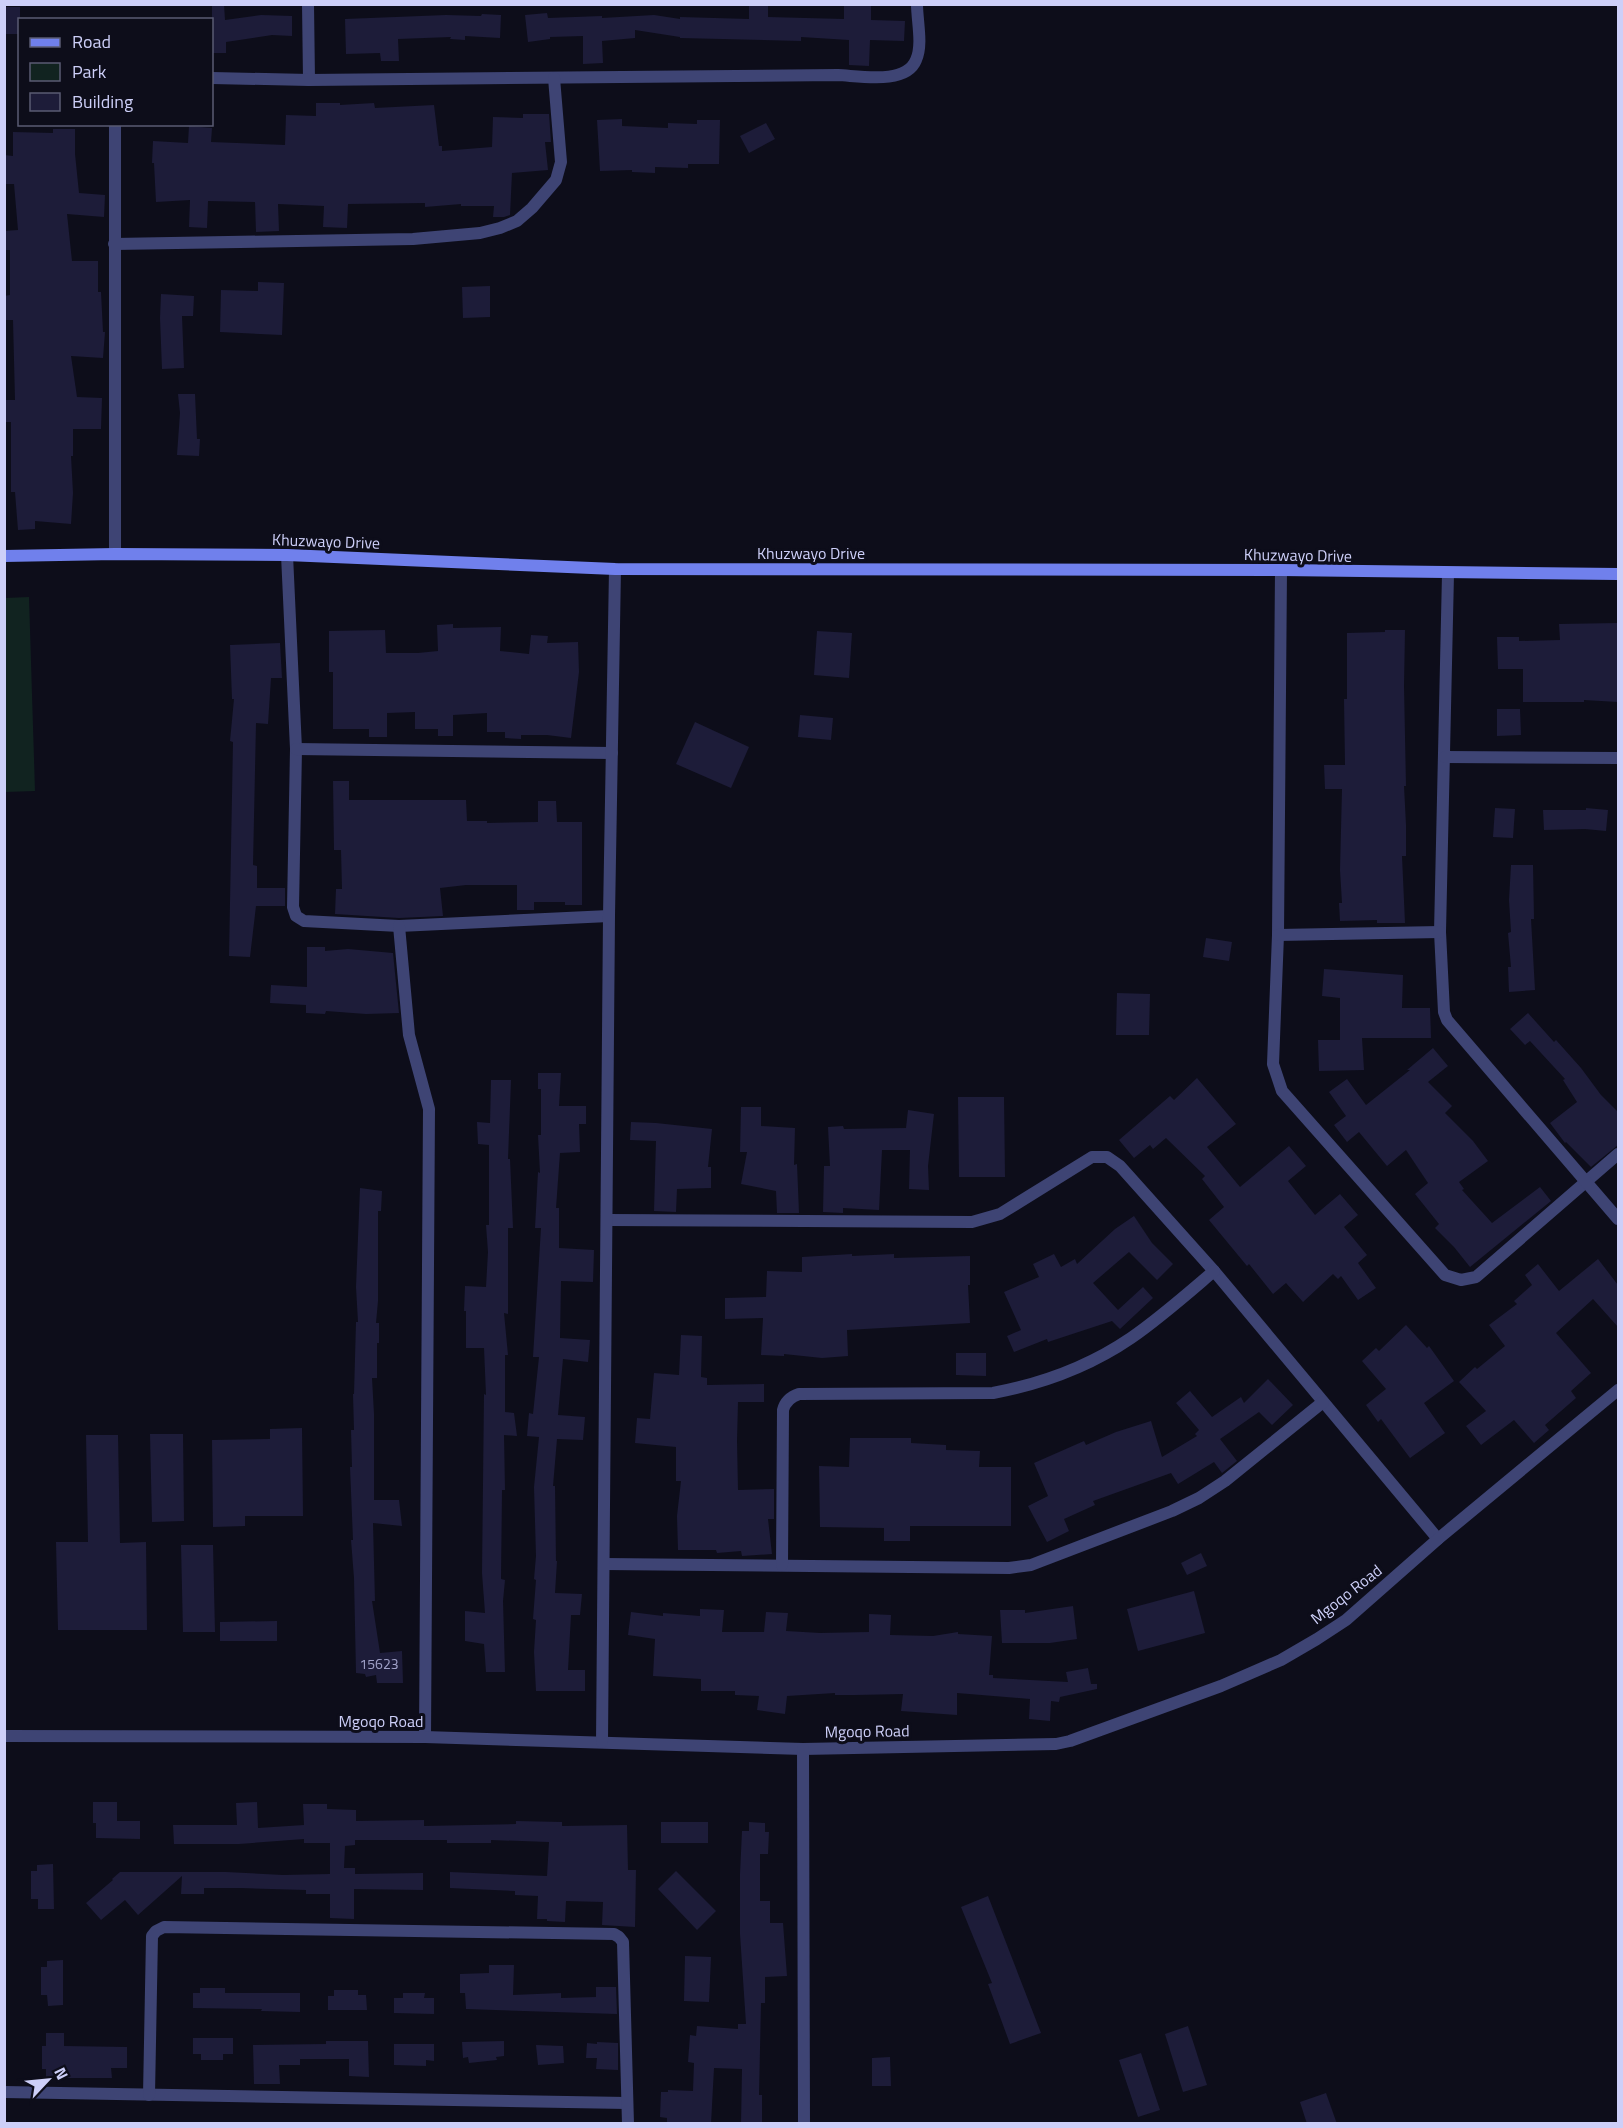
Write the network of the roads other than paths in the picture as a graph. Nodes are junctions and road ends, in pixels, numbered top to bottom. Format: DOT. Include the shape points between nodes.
graph roads {
  1 [pos="308,4"];
  2 [pos="916,4"];
  3 [pos="213,78"];
  4 [pos="554,78"];
  5 [pos="309,81"];
  6 [pos="115,126"];
  7 [pos="114,244"];
  8 [pos="115,554"];
  9 [pos="287,555"];
  10 [pos="4,556"];
  11 [pos="615,569"];
  12 [pos="1281,570"];
  13 [pos="1448,574"];
  14 [pos="1618,574"];
  15 [pos="296,749"];
  16 [pos="612,753"];
  17 [pos="1444,757"];
  18 [pos="1618,758"];
  19 [pos="609,916"];
  20 [pos="399,926"];
  21 [pos="1440,932"];
  22 [pos="1278,934"];
  23 [pos="1618,1154"];
  24 [pos="1587,1182"];
  25 [pos="1618,1219"];
  26 [pos="608,1220"];
  27 [pos="1214,1271"];
  28 [pos="1618,1390"];
  29 [pos="1323,1402"];
  30 [pos="1438,1539"];
  31 [pos="604,1564"];
  32 [pos="782,1565"];
  33 [pos="4,1736"];
  34 [pos="425,1737"];
  35 [pos="602,1742"];
  36 [pos="803,1749"];
  37 [pos="4,2092"];
  38 [pos="149,2094"];
  39 [pos="627,2103"];
  40 [pos="628,2124"];
  41 [pos="804,2124"];
  1 -- 5 [label="street"];
  2 -- 4 [label="street" via="917,60 910,71 897,75"];
  3 -- 5 [label="street"];
  4 -- 5 [label="street"];
  4 -- 7 [label="street" via="561,162 556,180 517,221 500,228 413,239"];
  6 -- 7 [label="street"];
  7 -- 8 [label="street"];
  8 -- 9 [label="street, Khuzwayo Drive"];
  8 -- 10 [label="street, Khuzwayo Drive"];
  9 -- 11 [label="street, Khuzwayo Drive"];
  9 -- 15 [label="street"];
  11 -- 12 [label="street, Khuzwayo Drive"];
  11 -- 16 [label="street"];
  12 -- 13 [label="street, Khuzwayo Drive"];
  12 -- 22 [label="street"];
  13 -- 14 [label="street, Khuzwayo Drive"];
  13 -- 17 [label="street"];
  15 -- 16 [label="street"];
  15 -- 20 [label="street" via="294,913 304,921"];
  16 -- 19 [label="street"];
  17 -- 18 [label="street"];
  17 -- 21 [label="street"];
  19 -- 20 [label="street"];
  19 -- 26 [label="street"];
  20 -- 34 [label="street" via="409,1035 429,1109"];
  21 -- 22 [label="street"];
  21 -- 24 [label="street" via="1447,1020"];
  22 -- 24 [label="street" via="1273,1064 1282,1091 1445,1275 1461,1280 1476,1277"];
  23 -- 24 [label="street"];
  24 -- 25 [label="street"];
  26 -- 27 [label="street" via="972,1222 1000,1214 1092,1157 1107,1157 1120,1166"];
  26 -- 31 [label="street"];
  27 -- 29 [label="street"];
  27 -- 32 [label="street" via="1129,1339 1091,1361 1017,1389 993,1393 794,1395 783,1410"];
  28 -- 30 [label="street, Mgoqo Road"];
  29 -- 30 [label="street"];
  29 -- 32 [label="street" via="1199,1498 1031,1565"];
  30 -- 36 [label="street, Mgoqo Road" via="1346,1620 1281,1660 1082,1738 1056,1744"];
  31 -- 32 [label="street"];
  31 -- 35 [label="street"];
  33 -- 34 [label="street, Mgoqo Road"];
  34 -- 35 [label="street, Mgoqo Road"];
  35 -- 36 [label="street, Mgoqo Road"];
  36 -- 41 [label="street"];
  37 -- 38 [label="street"];
  38 -- 39 [label="street"];
  38 -- 39 [label="street" via="152,1936 164,1928 614,1934 623,1942"];
  39 -- 40 [label="street"];
}
